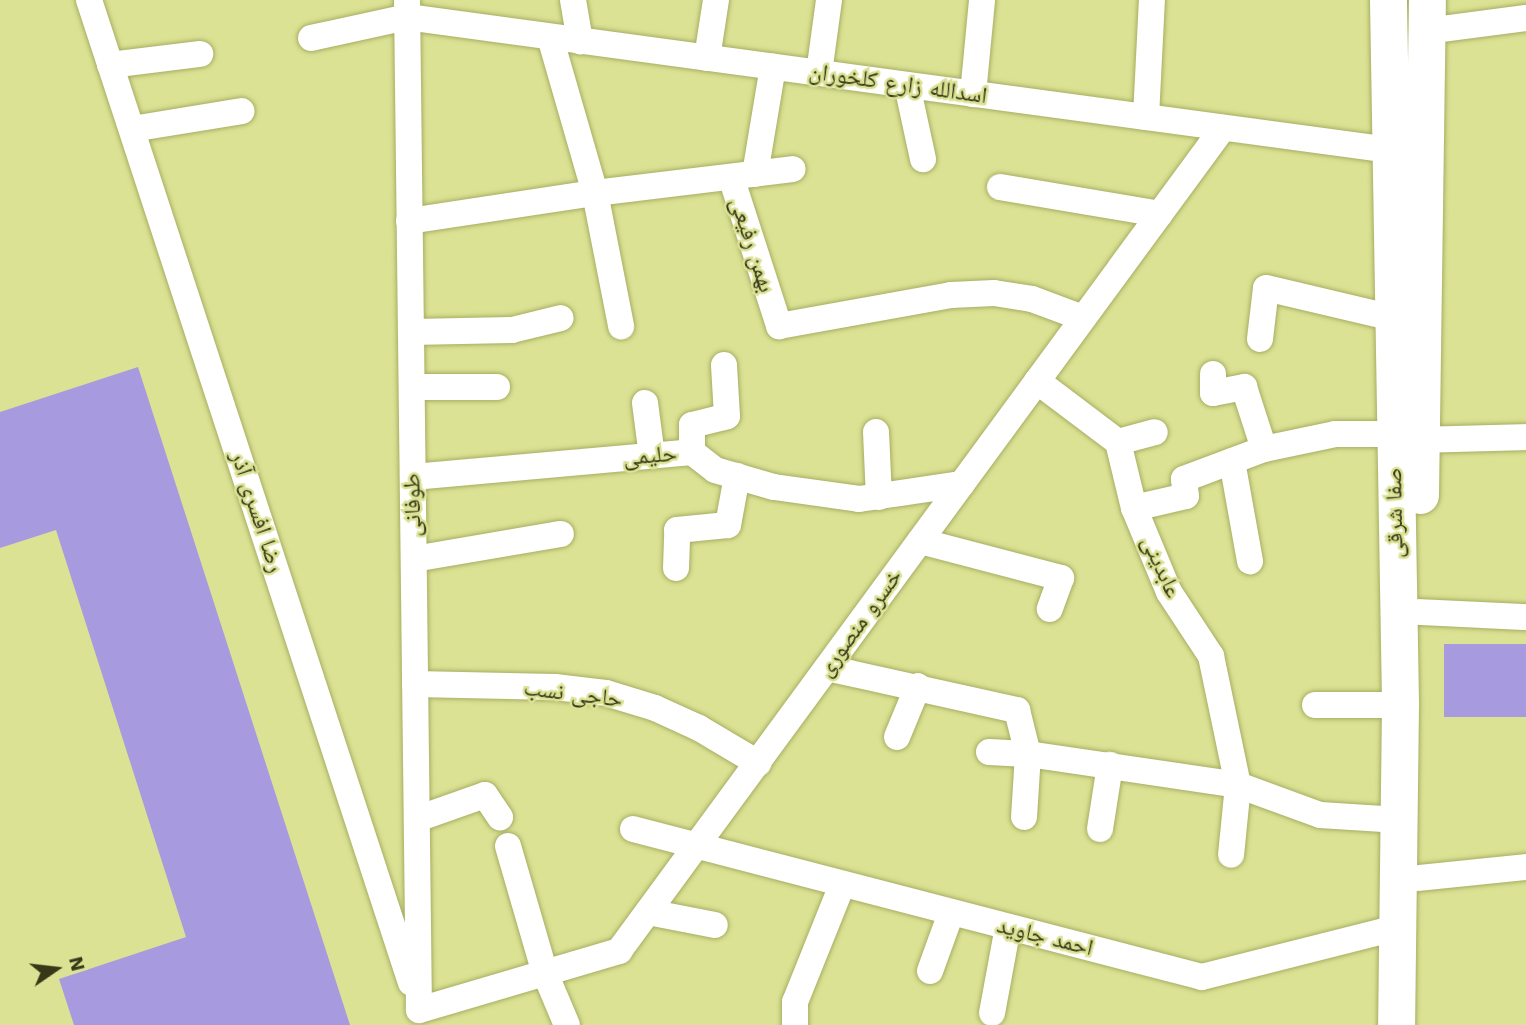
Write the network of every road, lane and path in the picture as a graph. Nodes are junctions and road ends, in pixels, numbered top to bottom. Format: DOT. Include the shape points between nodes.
graph roads {
  1 [pos="89,0"];
  2 [pos="573,0"];
  3 [pos="716,0"];
  4 [pos="830,0"];
  5 [pos="982,0"];
  6 [pos="1152,0"];
  7 [pos="1388,0"];
  8 [pos="407,9"];
  9 [pos="1427,15"];
  10 [pos="1526,18"];
  11 [pos="1388,36"];
  12 [pos="550,37"];
  13 [pos="311,38"];
  14 [pos="580,41"];
  15 [pos="200,54"];
  16 [pos="707,58"];
  17 [pos="110,65"];
  18 [pos="773,67"];
  19 [pos="819,73"];
  20 [pos="907,85"];
  21 [pos="973,94"];
  22 [pos="242,111"];
  23 [pos="1146,117"];
  24 [pos="1223,128"];
  25 [pos="132,129"];
  26 [pos="1389,150"];
  27 [pos="1425,154"];
  28 [pos="923,159"];
  29 [pos="793,169"];
  30 [pos="743,175"];
  31 [pos="1000,187"];
  32 [pos="595,193"];
  33 [pos="1160,214"];
  34 [pos="409,221"];
  35 [pos="561,318"];
  36 [pos="1083,318"];
  37 [pos="1408,322"];
  38 [pos="621,326"];
  39 [pos="411,332"];
  40 [pos="1260,339"];
  41 [pos="724,365"];
  42 [pos="1213,374"];
  43 [pos="1037,381"];
  44 [pos="411,387"];
  45 [pos="497,387"];
  46 [pos="646,403"];
  47 [pos="876,432"];
  48 [pos="1155,432"];
  49 [pos="1407,437"];
  50 [pos="1526,437"];
  51 [pos="1118,443"];
  52 [pos="1264,449"];
  53 [pos="692,452"];
  54 [pos="652,456"];
  55 [pos="1232,461"];
  56 [pos="737,476"];
  57 [pos="413,477"];
  58 [pos="962,484"];
  59 [pos="879,497"];
  60 [pos="1134,508"];
  61 [pos="561,534"];
  62 [pos="920,541"];
  63 [pos="414,559"];
  64 [pos="1250,561"];
  65 [pos="676,568"];
  66 [pos="1050,609"];
  67 [pos="1408,613"];
  68 [pos="1526,617"];
  69 [pos="827,668"];
  70 [pos="415,684"];
  71 [pos="918,686"];
  72 [pos="1315,705"];
  73 [pos="1409,705"];
  74 [pos="897,737"];
  75 [pos="989,752"];
  76 [pos="1028,754"];
  77 [pos="758,763"];
  78 [pos="1110,765"];
  79 [pos="1238,785"];
  80 [pos="500,817"];
  81 [pos="1024,817"];
  82 [pos="417,819"];
  83 [pos="1399,820"];
  84 [pos="1100,828"];
  85 [pos="633,829"];
  86 [pos="508,846"];
  87 [pos="695,848"];
  88 [pos="1231,855"];
  89 [pos="1526,867"];
  90 [pos="1407,878"];
  91 [pos="842,885"];
  92 [pos="648,912"];
  93 [pos="951,913"];
  94 [pos="715,925"];
  95 [pos="1407,925"];
  96 [pos="1009,927"];
  97 [pos="930,971"];
  98 [pos="545,973"];
  99 [pos="992,1013"];
  100 [pos="422,1018"];
  101 [pos="567,1025"];
  102 [pos="795,1025"];
  103 [pos="1396,1025"];
  104 [pos="1417,1025"];
  1 -- 17 [label="street, رضا افسری آذر"];
  2 -- 14 [label="street"];
  3 -- 16 [label="street"];
  4 -- 19 [label="street"];
  5 -- 21 [label="street"];
  6 -- 23 [label="street"];
  7 -- 11 [label="main road, صفا شرقی"];
  8 -- 12 [label="street, اسدالله زارع کلخوران"];
  8 -- 13 [label="street"];
  8 -- 34 [label="street, طوفانی"];
  9 -- 10 [label="street"];
  9 -- 11 [label="main road"];
  9 -- 27 [label="main road, صفا شرقی"];
  11 -- 26 [label="main road, صفا شرقی"];
  12 -- 14 [label="street, اسدالله زارع کلخوران"];
  12 -- 32 [label="street"];
  14 -- 16 [label="street, اسدالله زارع کلخوران"];
  15 -- 17 [label="street"];
  16 -- 18 [label="street, اسدالله زارع کلخوران"];
  17 -- 25 [label="street, رضا افسری آذر"];
  18 -- 19 [label="street, اسدالله زارع کلخوران"];
  18 -- 30 [label="street"];
  19 -- 20 [label="street, اسدالله زارع کلخوران"];
  20 -- 21 [label="street, اسدالله زارع کلخوران"];
  20 -- 28 [label="street"];
  21 -- 23 [label="street, اسدالله زارع کلخوران"];
  22 -- 25 [label="street"];
  23 -- 24 [label="street, اسدالله زارع کلخوران"];
  24 -- 26 [label="street, اسدالله زارع کلخوران"];
  24 -- 33 [label="street, خسرو منصوری"];
  25 -- 100 [label="street, رضا افسری آذر"];
  26 -- 27 [label="main road"];
  26 -- 37 [label="main road, صفا شرقی"];
  27 -- 37 [label="main road, صفا شرقی"];
  29 -- 30 [label="street"];
  30 -- 32 [label="street, بهمن رفیعی"];
  30 -- 36 [label="street, بهمن رفیعی" via="779,326 951,295 994,293 1032,299"];
  31 -- 33 [label="street"];
  32 -- 34 [label="street, بهمن رفیعی"];
  32 -- 38 [label="street"];
  33 -- 36 [label="street, خسرو منصوری"];
  34 -- 39 [label="street, طوفانی"];
  35 -- 39 [label="street" via="512,330"];
  36 -- 43 [label="street, خسرو منصوری"];
  37 -- 40 [label="street" via="1266,288"];
  37 -- 49 [label="main road, صفا شرقی"];
  39 -- 44 [label="street, طوفانی"];
  41 -- 53 [label="street" via="727,416 692,425"];
  42 -- 52 [label="street" via="1213,393 1244,387"];
  43 -- 51 [label="street"];
  43 -- 58 [label="street, خسرو منصوری"];
  44 -- 45 [label="street"];
  44 -- 57 [label="street, طوفانی"];
  46 -- 54 [label="street"];
  47 -- 59 [label="street"];
  48 -- 51 [label="street"];
  49 -- 50 [label="street"];
  49 -- 52 [label="street" via="1335,435"];
  49 -- 67 [label="main road, صفا شرقی"];
  51 -- 60 [label="street, عابدینی"];
  52 -- 55 [label="street"];
  53 -- 54 [label="street, حلیمی"];
  53 -- 56 [label="street, حلیمی" via="715,470"];
  54 -- 57 [label="street, حلیمی"];
  55 -- 60 [label="street" via="1185,479 1186,496"];
  55 -- 64 [label="street"];
  56 -- 59 [label="street, حلیمی" via="774,487 859,499"];
  56 -- 65 [label="street" via="728,525 677,530"];
  57 -- 63 [label="street, طوفانی"];
  58 -- 59 [label="street, حلیمی"];
  58 -- 62 [label="street, خسرو منصوری"];
  60 -- 79 [label="street, عابدینی" via="1169,592 1211,656"];
  61 -- 63 [label="street"];
  62 -- 66 [label="street" via="1061,578"];
  62 -- 69 [label="street, خسرو منصوری"];
  63 -- 70 [label="street, طوفانی"];
  67 -- 68 [label="street"];
  67 -- 73 [label="main road, صفا شرقی"];
  69 -- 71 [label="street"];
  69 -- 77 [label="street, خسرو منصوری"];
  70 -- 77 [label="street, حاجی نسب" via="555,687 606,693 699,728"];
  70 -- 82 [label="street, طوفانی"];
  71 -- 74 [label="street"];
  71 -- 76 [label="street" via="1017,710"];
  72 -- 73 [label="street"];
  73 -- 83 [label="main road, صفا شرقی"];
  73 -- 90 [label="main road, صفا شرقی"];
  75 -- 76 [label="street"];
  76 -- 78 [label="street"];
  76 -- 81 [label="street"];
  77 -- 87 [label="street, خسرو منصوری"];
  78 -- 79 [label="street"];
  78 -- 84 [label="street"];
  79 -- 83 [label="street" via="1320,815"];
  79 -- 88 [label="street, عابدینی"];
  80 -- 82 [label="street" via="485,795"];
  82 -- 100 [label="street, طوفانی"];
  83 -- 90 [label="main road, صفا شرقی"];
  85 -- 87 [label="street, احمد جاوید"];
  86 -- 98 [label="street"];
  87 -- 91 [label="street, احمد جاوید"];
  87 -- 92 [label="street, خسرو منصوری"];
  89 -- 90 [label="street"];
  90 -- 95 [label="main road, صفا شرقی"];
  91 -- 93 [label="street, احمد جاوید"];
  91 -- 102 [label="street" via="795,1002"];
  92 -- 94 [label="street"];
  92 -- 98 [label="street, خسرو منصوری" via="619,951"];
  93 -- 96 [label="street, احمد جاوید"];
  93 -- 97 [label="street"];
  95 -- 96 [label="street, احمد جاوید" via="1202,977"];
  95 -- 103 [label="main road, صفا شرقی"];
  95 -- 104 [label="main road, صفا شرقی"];
  96 -- 99 [label="street"];
  98 -- 100 [label="street, خسرو منصوری"];
  98 -- 101 [label="street"];
}
